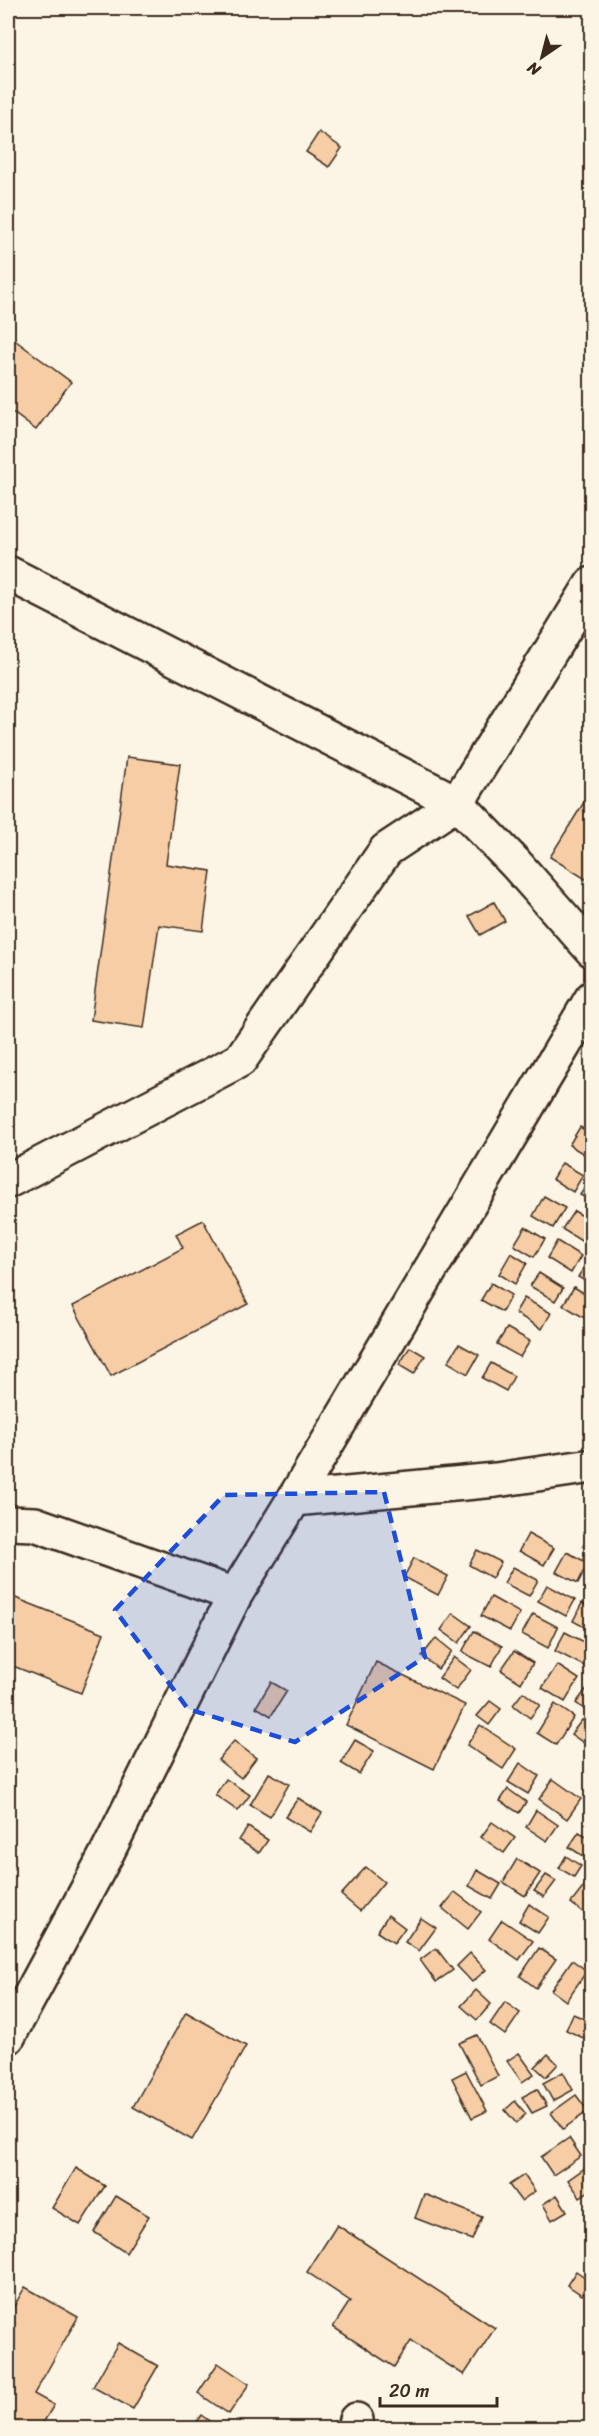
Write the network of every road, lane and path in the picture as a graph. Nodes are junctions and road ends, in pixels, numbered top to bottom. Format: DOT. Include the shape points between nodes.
graph roads {
  1 [pos="8,573"];
  2 [pos="591,584"];
  3 [pos="457,803"];
  4 [pos="591,950"];
  5 [pos="591,998"];
  6 [pos="8,1181"];
  7 [pos="591,1466"];
  8 [pos="294,1499"];
  9 [pos="8,1523"];
  10 [pos="235,1595"];
  11 [pos="8,2037"];
  1 -- 3 [label="street"];
  2 -- 3 [label="street"];
  3 -- 4 [label="street"];
  3 -- 6 [label="street" via="386,849 240,1060"];
  5 -- 8 [label="street"];
  7 -- 8 [label="street" via="496,1480"];
  8 -- 10 [label="street"];
  9 -- 10 [label="street" via="35,1524"];
  10 -- 11 [label="street" via="106,1855"];
}
